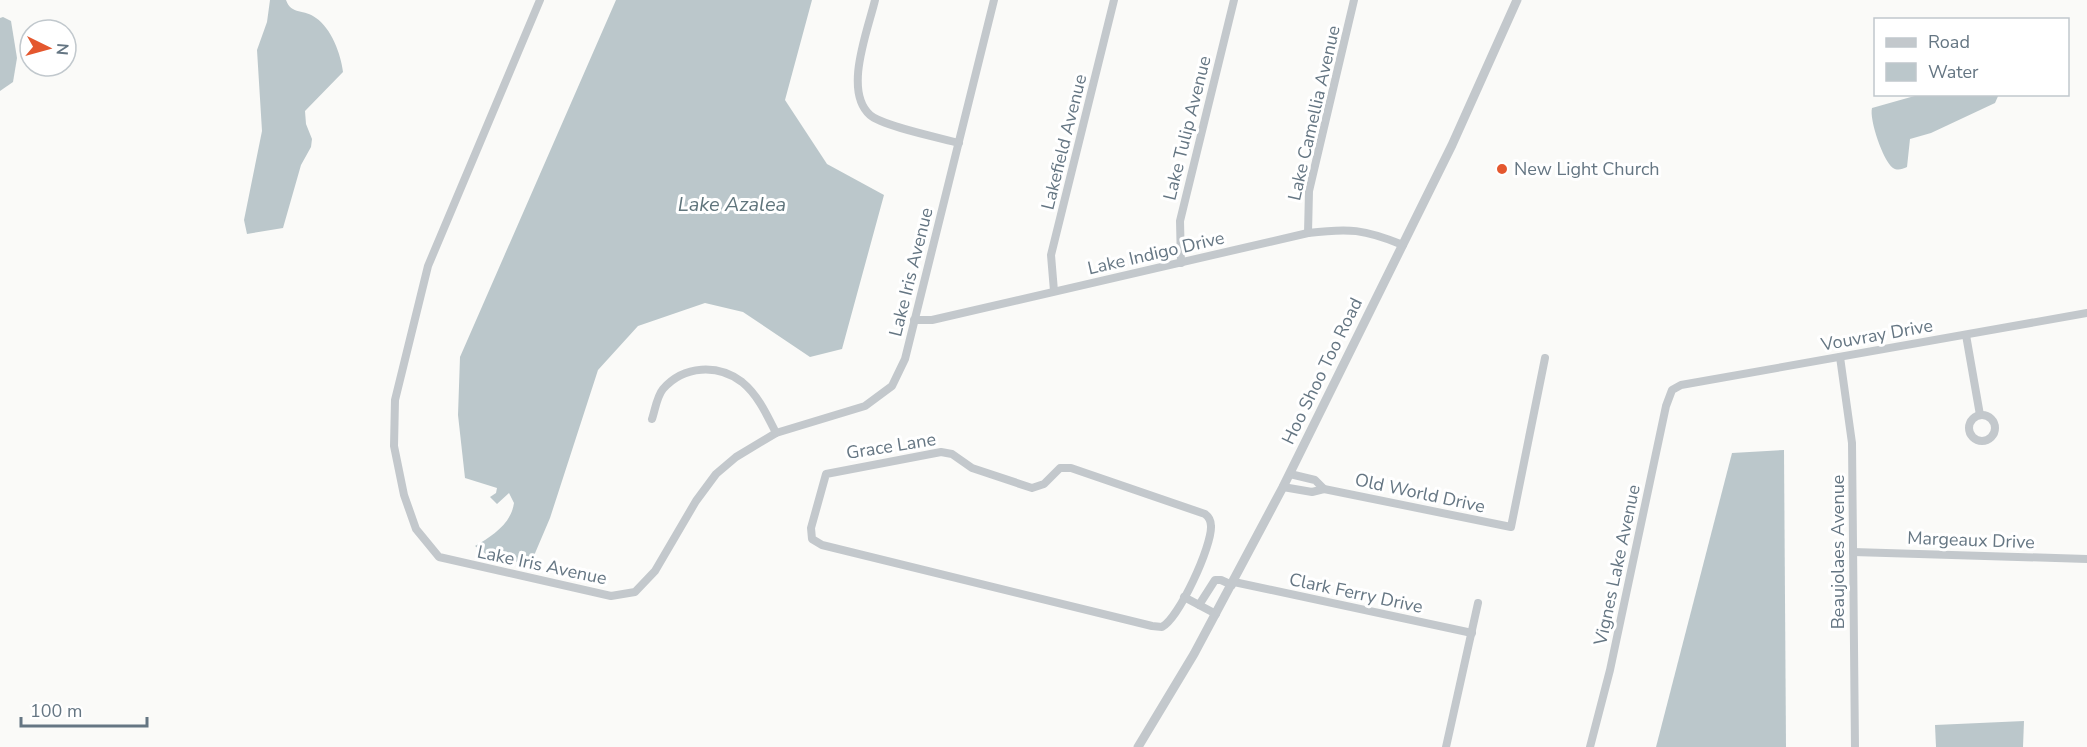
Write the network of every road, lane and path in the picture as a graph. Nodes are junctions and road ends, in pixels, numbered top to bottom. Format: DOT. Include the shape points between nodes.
graph roads {
  1 [pos="540,0"];
  2 [pos="875,0"];
  3 [pos="994,0"];
  4 [pos="1114,0"];
  5 [pos="1234,0"];
  6 [pos="1354,0"];
  7 [pos="1517,0"];
  8 [pos="959,143"];
  9 [pos="1308,233"];
  10 [pos="1403,245"];
  11 [pos="1181,263"];
  12 [pos="1054,291"];
  13 [pos="2087,313"];
  14 [pos="914,320"];
  15 [pos="1966,335"];
  16 [pos="1840,357"];
  17 [pos="1545,358"];
  18 [pos="1672,390"];
  19 [pos="1980,415"];
  20 [pos="652,419"];
  21 [pos="776,433"];
  22 [pos="1290,474"];
  23 [pos="1283,487"];
  24 [pos="1324,489"];
  25 [pos="1853,552"];
  26 [pos="2087,559"];
  27 [pos="1233,584"];
  28 [pos="1184,597"];
  29 [pos="1478,603"];
  30 [pos="1198,605"];
  31 [pos="1216,614"];
  32 [pos="1472,633"];
  33 [pos="1138,747"];
  34 [pos="1446,747"];
  35 [pos="1590,747"];
  36 [pos="1854,747"];
  1 -- 21 [label="street, Lake Iris Avenue" via="428,266 406,353 395,400 394,446 416,529 439,557 611,596 635,592 655,571 716,474"];
  2 -- 8 [label="street" via="858,72 861,104 871,117"];
  3 -- 8 [label="street, Lake Iris Avenue"];
  4 -- 12 [label="street, Lakefield Avenue" via="1051,255"];
  5 -- 11 [label="street, Lake Tulip Avenue" via="1180,221"];
  6 -- 9 [label="street, Lake Camellia Avenue" via="1309,190"];
  7 -- 10 [label="street, Hoo Shoo Too Road"];
  8 -- 14 [label="street, Lake Iris Avenue"];
  9 -- 10 [label="street, Lake Indigo Drive" via="1341,229 1371,232"];
  9 -- 11 [label="street, Lake Indigo Drive"];
  10 -- 22 [label="street, Hoo Shoo Too Road"];
  11 -- 12 [label="street, Lake Indigo Drive"];
  12 -- 14 [label="street, Lake Indigo Drive" via="932,320"];
  13 -- 15 [label="street, Vouvray Drive"];
  14 -- 21 [label="street, Lake Iris Avenue" via="905,360 892,386 882,396 865,406"];
  15 -- 16 [label="street, Vouvray Drive"];
  15 -- 19 [label="street"];
  16 -- 18 [label="street, Vouvray Drive" via="1681,385"];
  16 -- 25 [label="street, Beaujolaes Avenue" via="1852,434"];
  17 -- 24 [label="street, Old World Drive" via="1511,527"];
  18 -- 35 [label="street, Vignes Lake Avenue"];
  20 -- 21 [label="street" via="662,390 676,378 700,368 724,371 744,383"];
  22 -- 23 [label="street, Hoo Shoo Too Road"];
  22 -- 24 [label="street, Old World Drive" via="1315,480"];
  23 -- 24 [label="street, Old World Drive" via="1312,492"];
  23 -- 27 [label="street, Hoo Shoo Too Road"];
  25 -- 26 [label="street, Margeaux Drive"];
  25 -- 36 [label="street, Beaujolaes Avenue"];
  27 -- 30 [label="street" via="1215,580"];
  27 -- 31 [label="street, Hoo Shoo Too Road"];
  27 -- 32 [label="street, Clark Ferry Drive"];
  28 -- 28 [label="street, Grace Lane" via="1170,622 1158,627 818,544 810,531 822,481 826,474 835,471 941,452 952,454 972,468 1032,488 1044,484 1060,468 1071,468 1208,516 1210,534"];
  28 -- 30 [label="street"];
  29 -- 32 [label="street"];
  30 -- 31 [label="street"];
  31 -- 33 [label="street, Hoo Shoo Too Road"];
  32 -- 34 [label="street"];
}
